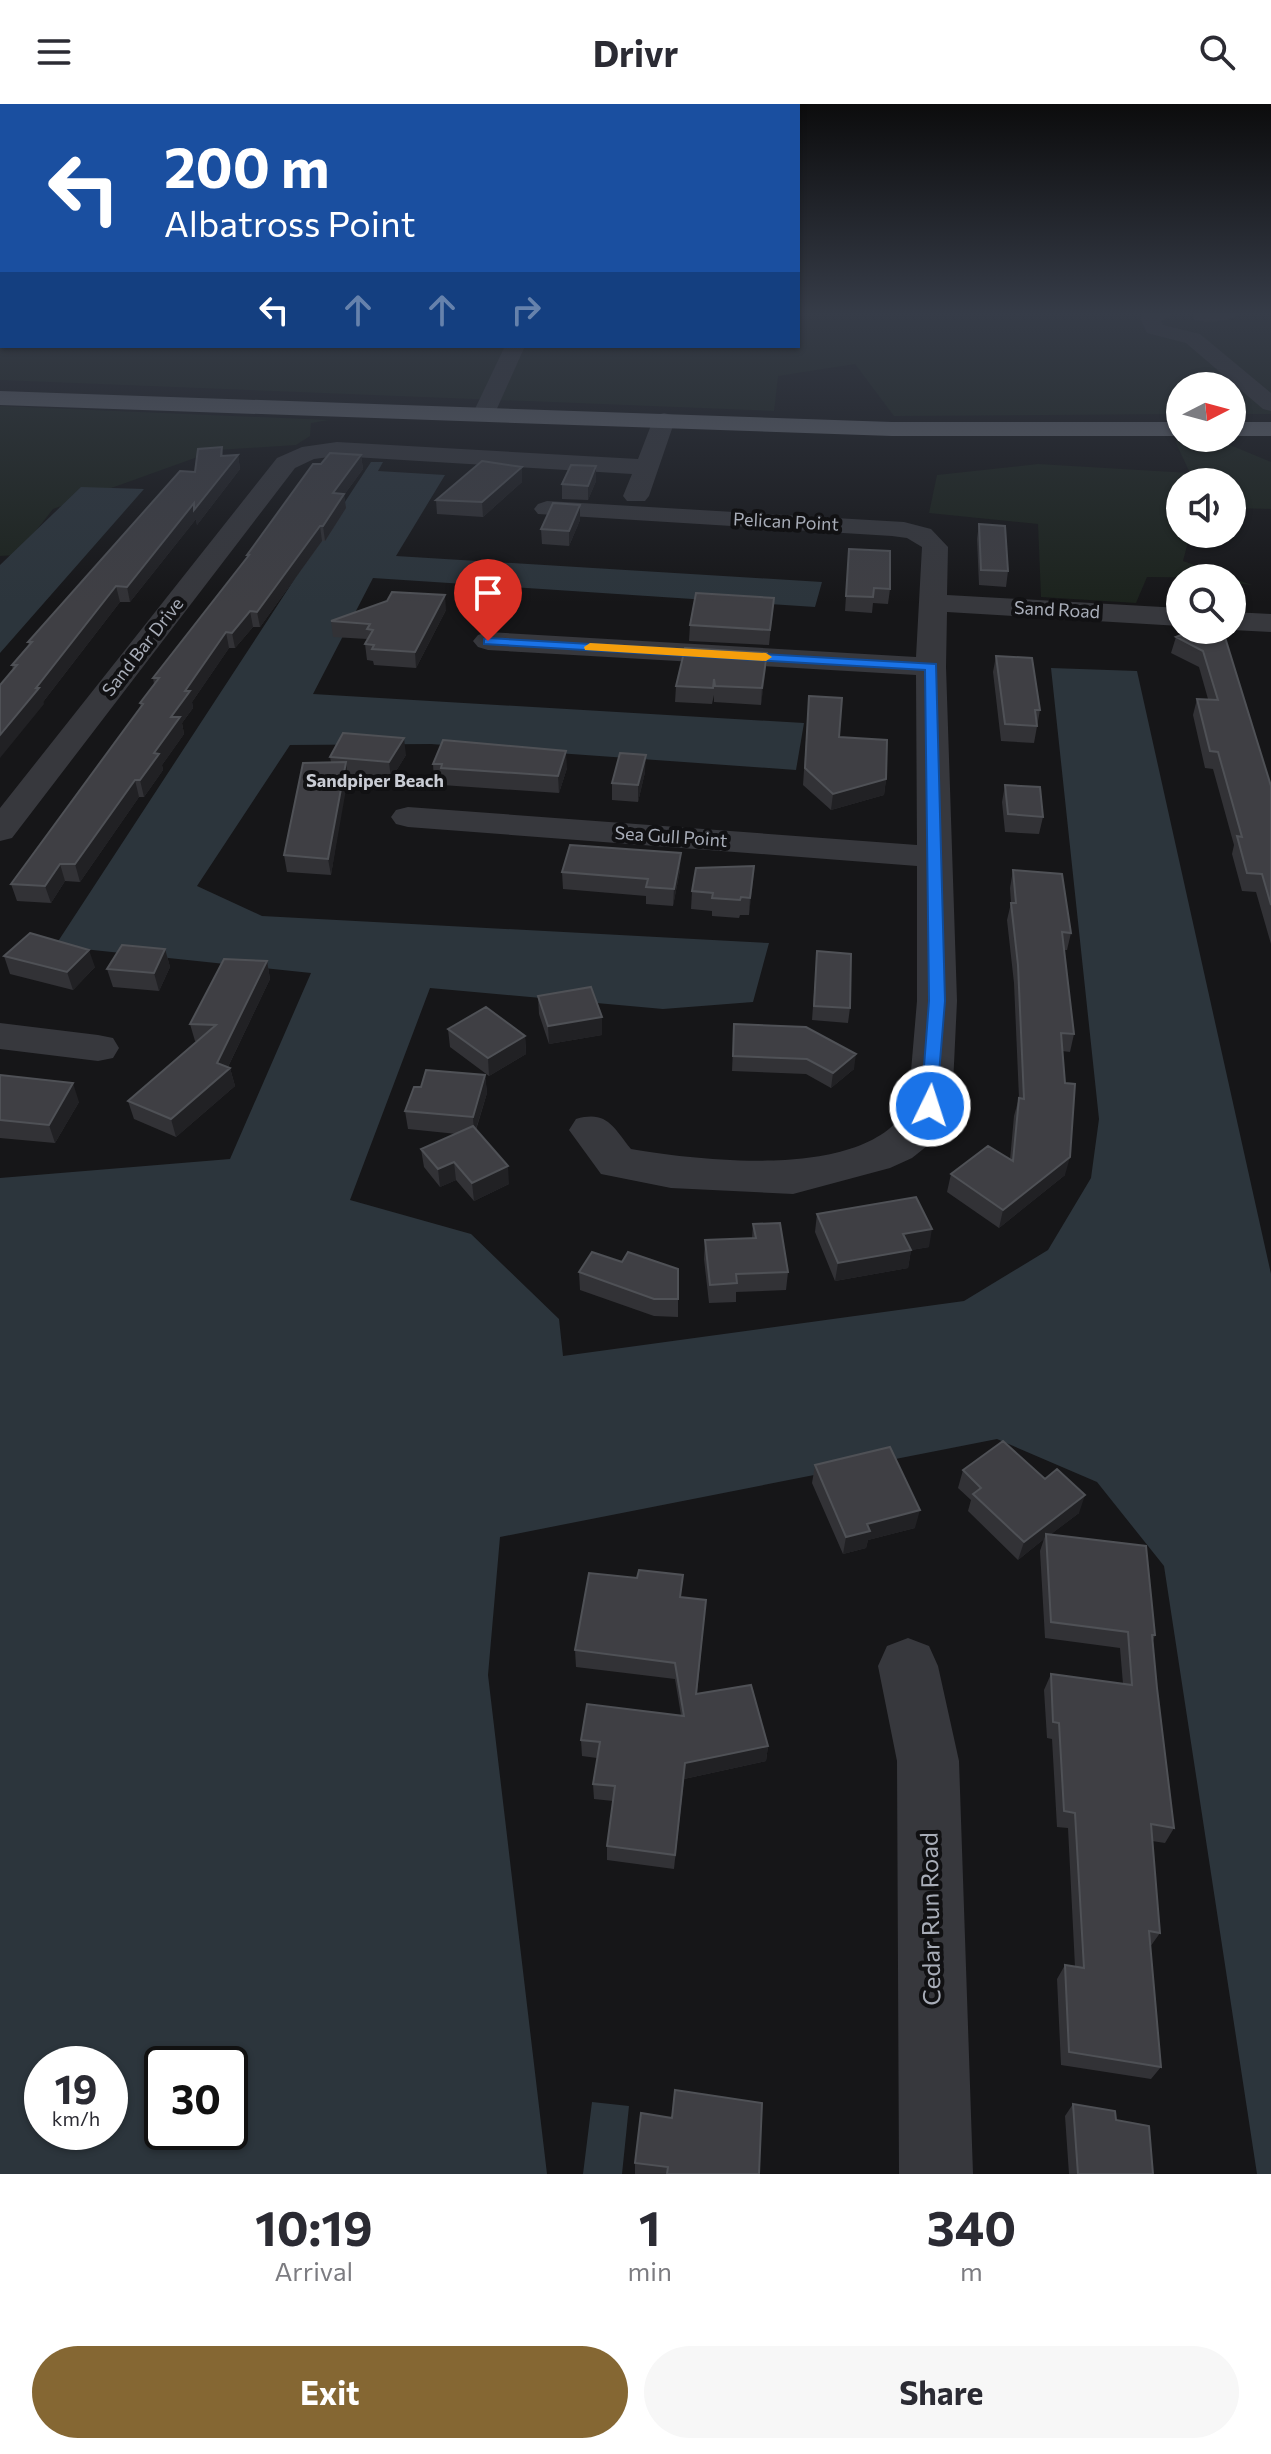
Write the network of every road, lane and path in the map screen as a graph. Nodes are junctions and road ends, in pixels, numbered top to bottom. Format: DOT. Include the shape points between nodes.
graph roads {
  1 [pos="374,410"];
  2 [pos="486,410"];
  3 [pos="484,413"];
  4 [pos="664,420"];
  5 [pos="1166,429"];
  6 [pos="1246,429"];
  7 [pos="1271,429"];
  8 [pos="645,467"];
  9 [pos="547,509"];
  10 [pos="630,513"];
  11 [pos="933,603"];
  12 [pos="1166,616"];
  13 [pos="1246,622"];
  14 [pos="1270,625"];
  15 [pos="488,641"];
  16 [pos="931,667"];
  17 [pos="408,817"];
  18 [pos="0,831"];
  19 [pos="934,857"];
  20 [pos="0,1036"];
  21 [pos="98,1048"];
  22 [pos="591,1130"];
  23 [pos="908,1666"];
  24 [pos="936,2174"];
  1 -- 3 [label="highway"];
  2 -- 3 [label="street"];
  3 -- 4 [label="highway"];
  4 -- 5 [label="highway" via="892,429"];
  4 -- 8 [label="street"];
  6 -- 7 [label="highway"];
  8 -- 10 [label="street"];
  8 -- 18 [label="street, Sand Bar Drive" via="337,449 308,452 286,463"];
  9 -- 10 [label="street, Pelican Point"];
  10 -- 11 [label="street, Pelican Point" via="917,532 935,547"];
  11 -- 12 [label="street, Sand Road"];
  11 -- 16 [label="street"];
  13 -- 14 [label="street"];
  15 -- 16 [label="street"];
  16 -- 19 [label="street"];
  17 -- 19 [label="street, Sea Gull Point"];
  19 -- 22 [label="street" via="937,1001 930,1106 917,1131 874,1157 793,1178 671,1172 617,1163"];
  20 -- 21 [label="street"];
  23 -- 24 [label="street, Cedar Run Road" via="928,1761"];
}
